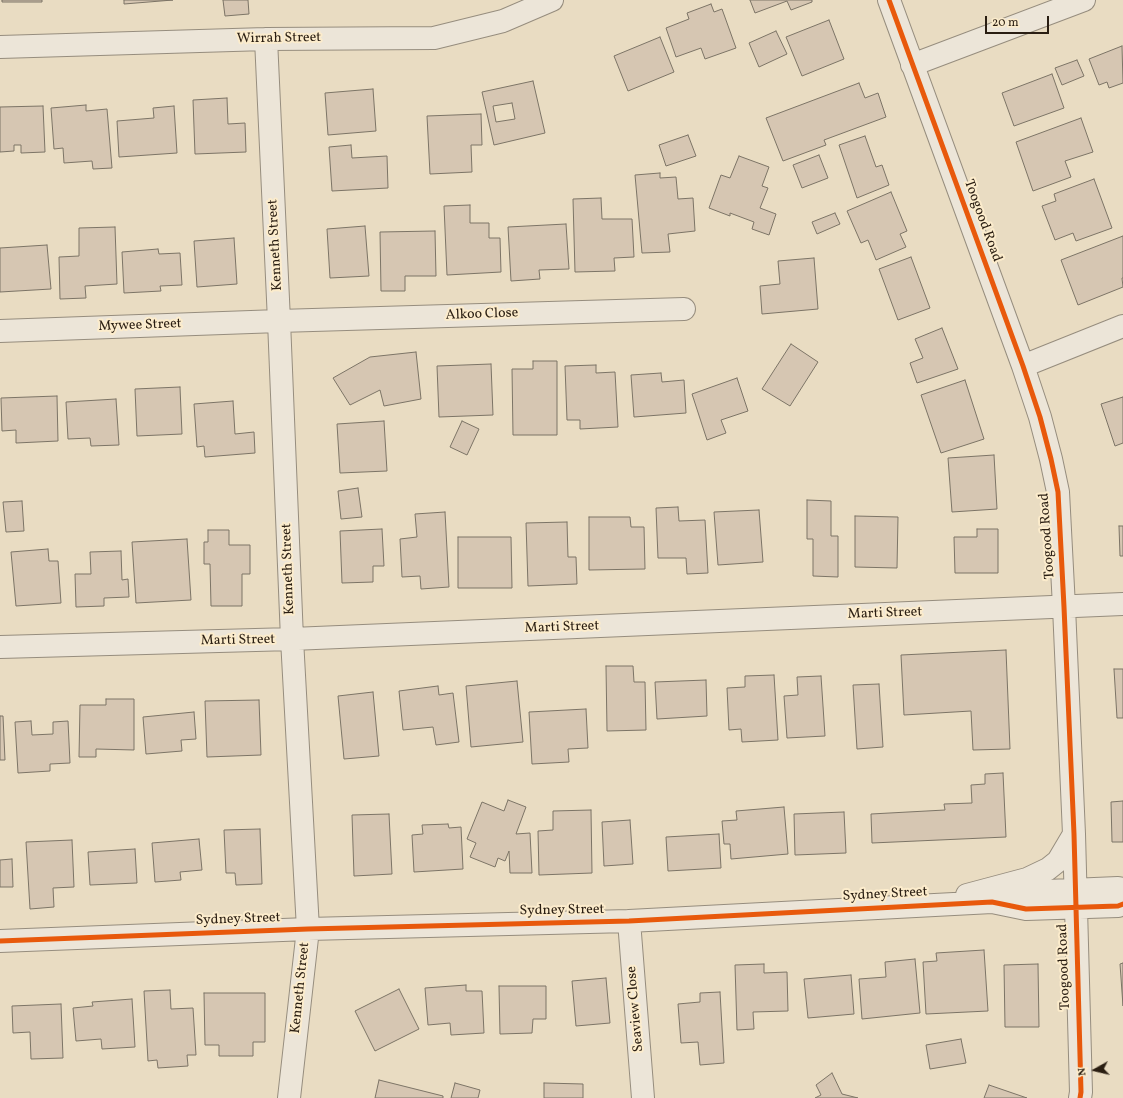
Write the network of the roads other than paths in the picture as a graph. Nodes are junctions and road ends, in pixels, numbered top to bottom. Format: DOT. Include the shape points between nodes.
graph roads {
  1 [pos="552,0"];
  2 [pos="889,0"];
  3 [pos="1084,0"];
  4 [pos="266,39"];
  5 [pos="0,46"];
  6 [pos="912,66"];
  7 [pos="684,309"];
  8 [pos="279,321"];
  9 [pos="1123,326"];
  10 [pos="0,331"];
  11 [pos="1023,366"];
  12 [pos="1123,604"];
  13 [pos="1064,607"];
  14 [pos="292,639"];
  15 [pos="0,647"];
  16 [pos="1074,834"];
  17 [pos="1123,889"];
  18 [pos="1075,899"];
  19 [pos="1123,904"];
  20 [pos="933,905"];
  21 [pos="629,921"];
  22 [pos="308,929"];
  23 [pos="0,941"];
  24 [pos="289,1098"];
  25 [pos="643,1098"];
  26 [pos="1080,1098"];
  1 -- 4 [label="street, Wirrah Street" via="503,21 434,38"];
  2 -- 6 [label="street, Toogood Road"];
  3 -- 6 [label="street"];
  4 -- 5 [label="street, Wirrah Street"];
  4 -- 8 [label="street, Kenneth Street"];
  6 -- 11 [label="street, Toogood Road"];
  7 -- 8 [label="street, Alkoo Close"];
  8 -- 10 [label="street, Mywee Street"];
  8 -- 14 [label="street, Kenneth Street"];
  9 -- 11 [label="street"];
  11 -- 13 [label="street, Toogood Road" via="1040,417 1058,492"];
  12 -- 13 [label="street, Marti Street"];
  13 -- 14 [label="street, Marti Street"];
  13 -- 16 [label="street, Toogood Road"];
  14 -- 15 [label="street, Marti Street"];
  14 -- 22 [label="street, Kenneth Street"];
  16 -- 18 [label="street, Toogood Road"];
  16 -- 20 [label="street" via="1058,861 1038,874"];
  17 -- 18 [label="street, Sydney Street"];
  18 -- 19 [label="street, Sydney Street" via="1118,906"];
  18 -- 20 [label="street, Sydney Street" via="1026,909 992,902"];
  18 -- 26 [label="street, Toogood Road"];
  20 -- 21 [label="street, Sydney Street"];
  21 -- 22 [label="street, Sydney Street"];
  21 -- 25 [label="street, Seaview Close"];
  22 -- 23 [label="street, Sydney Street"];
  22 -- 24 [label="street, Kenneth Street"];
}
